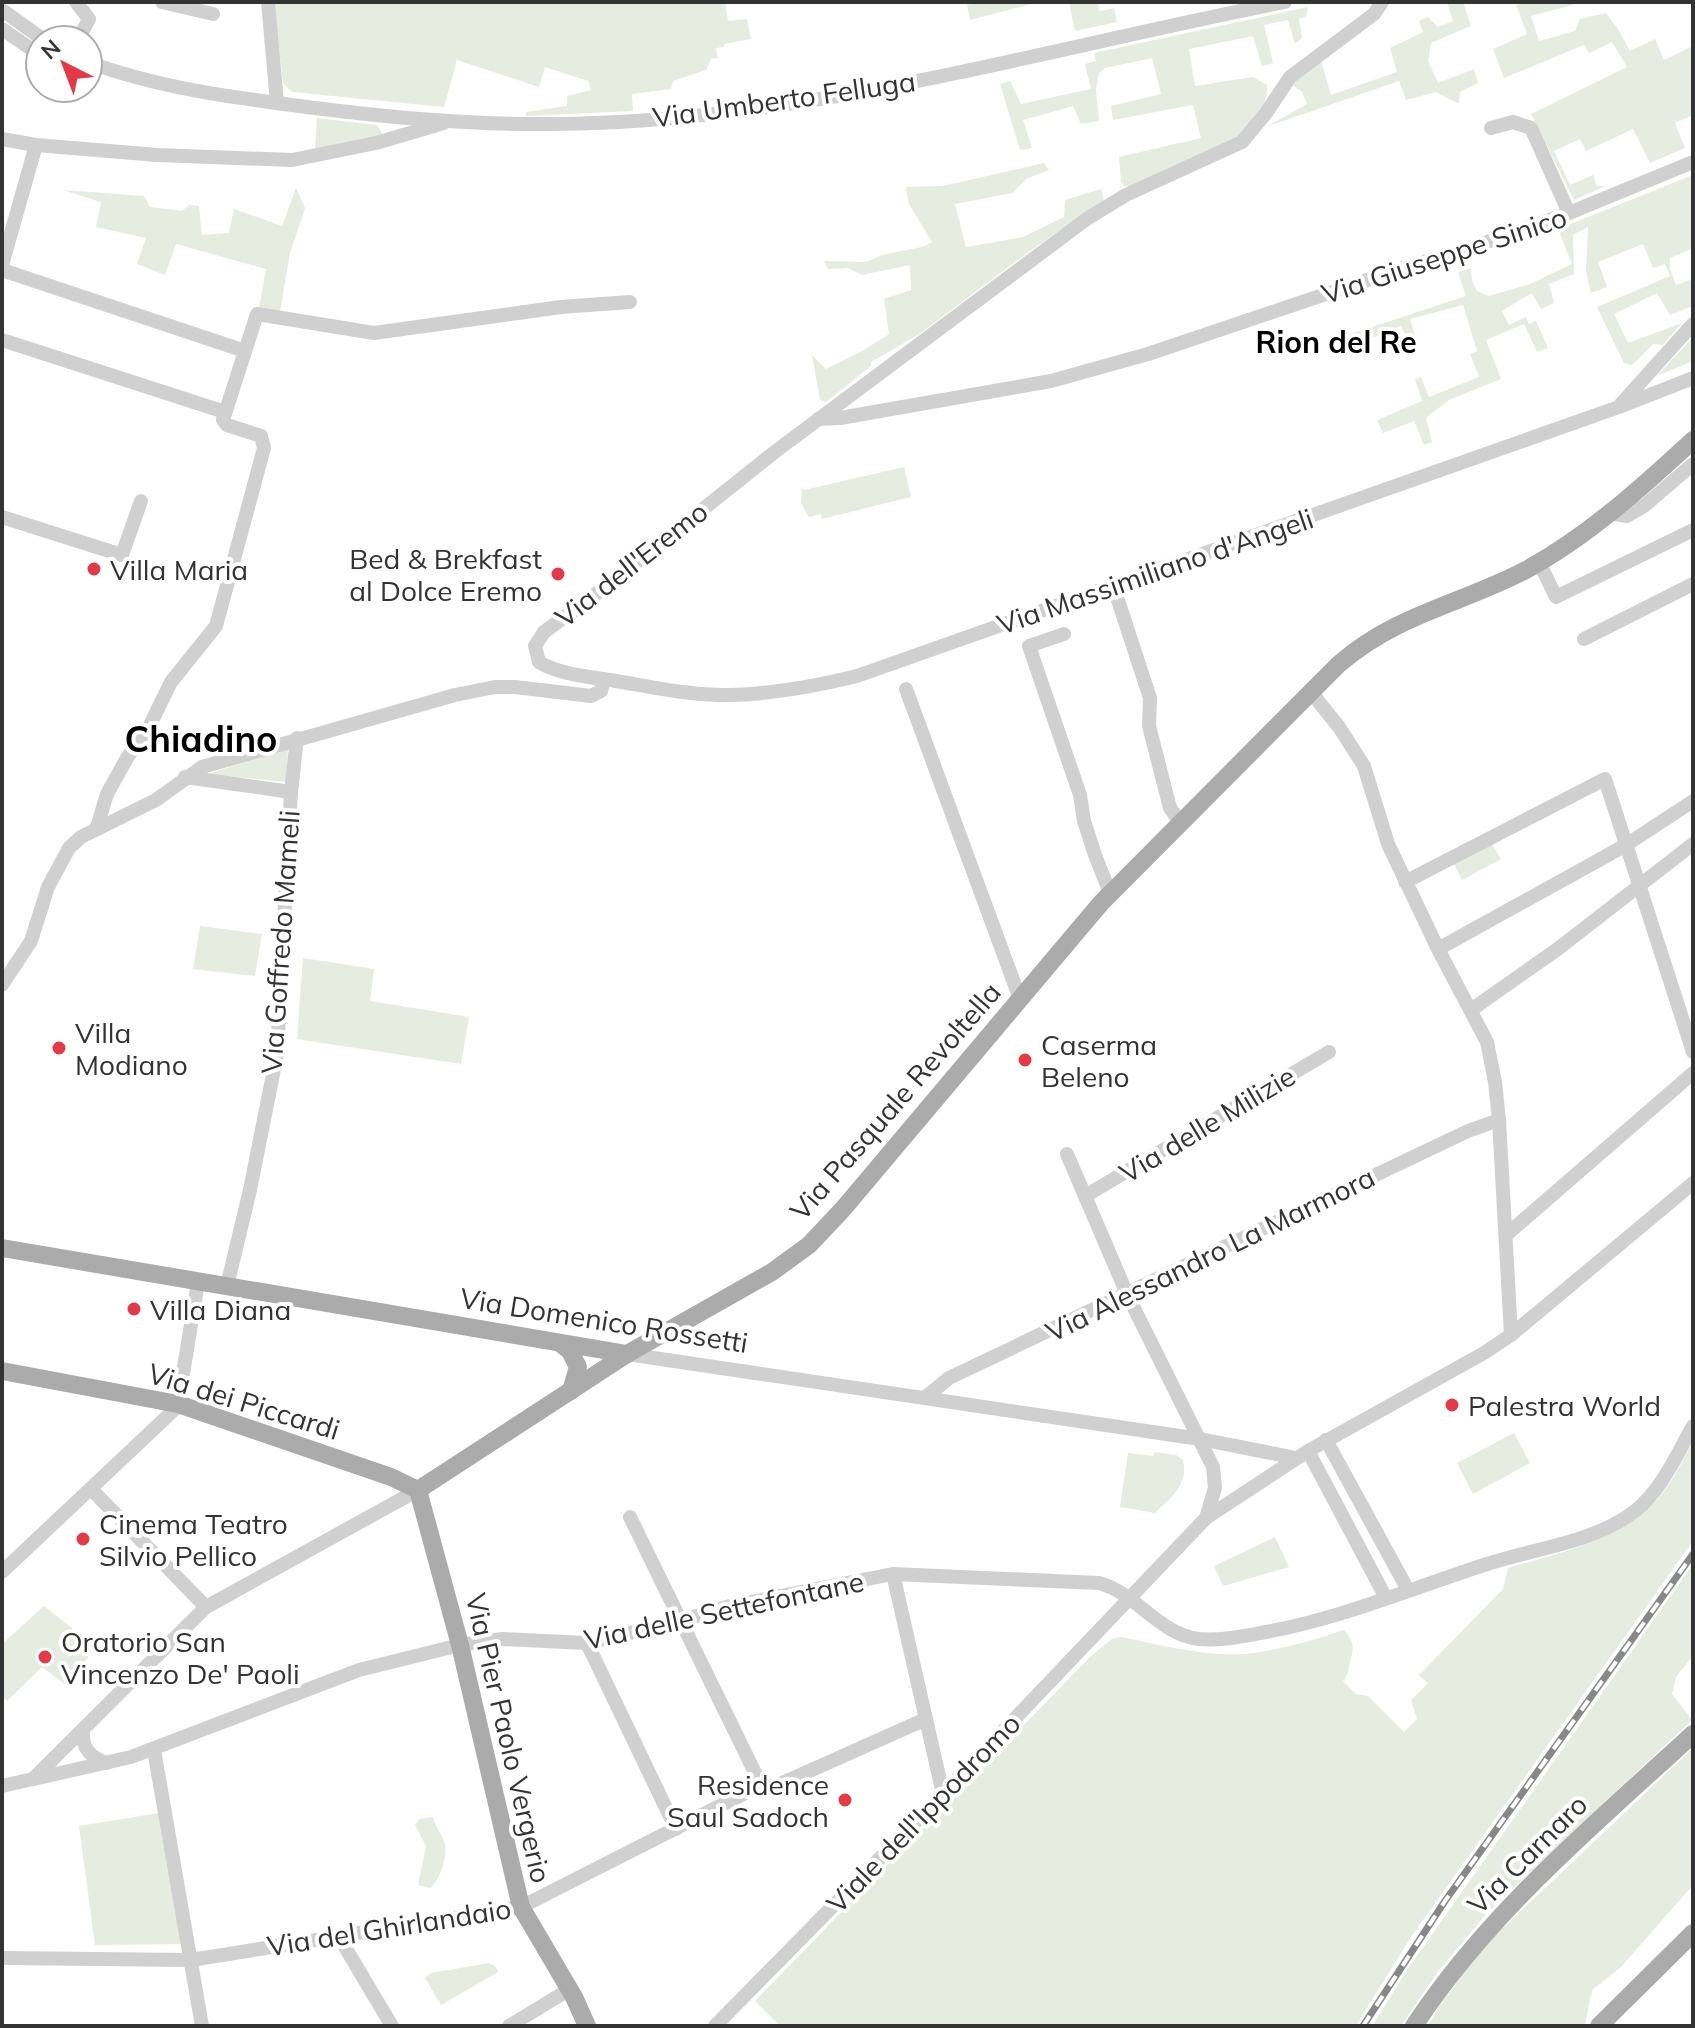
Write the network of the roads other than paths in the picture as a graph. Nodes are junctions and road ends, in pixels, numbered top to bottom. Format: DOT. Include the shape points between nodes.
graph roads {
  1 [pos="76,2"];
  2 [pos="162,2"];
  3 [pos="268,2"];
  4 [pos="1285,2"];
  5 [pos="1382,2"];
  6 [pos="2,10"];
  7 [pos="213,14"];
  8 [pos="86,24"];
  9 [pos="24,26"];
  10 [pos="2,29"];
  11 [pos="24,44"];
  12 [pos="104,67"];
  13 [pos="277,103"];
  14 [pos="450,121"];
  15 [pos="1491,128"];
  16 [pos="2,139"];
  17 [pos="36,145"];
  18 [pos="1693,162"];
  19 [pos="1569,213"];
  20 [pos="2,268"];
  21 [pos="630,302"];
  22 [pos="1693,324"];
  23 [pos="2,340"];
  24 [pos="245,351"];
  25 [pos="1693,378"];
  26 [pos="1619,407"];
  27 [pos="225,412"];
  28 [pos="818,419"];
  29 [pos="1693,440"];
  30 [pos="1693,464"];
  31 [pos="141,501"];
  32 [pos="1609,513"];
  33 [pos="2,517"];
  34 [pos="1693,530"];
  35 [pos="1539,562"];
  36 [pos="1693,584"];
  37 [pos="1113,585"];
  38 [pos="1064,634"];
  39 [pos="1584,639"];
  40 [pos="604,679"];
  41 [pos="906,689"];
  42 [pos="1310,691"];
  43 [pos="297,738"];
  44 [pos="185,777"];
  45 [pos="291,792"];
  46 [pos="1693,801"];
  47 [pos="1180,822"];
  48 [pos="97,827"];
  49 [pos="1693,844"];
  50 [pos="1626,845"];
  51 [pos="1405,882"];
  52 [pos="1639,885"];
  53 [pos="1110,893"];
  54 [pos="1438,949"];
  55 [pos="2,985"];
  56 [pos="1020,999"];
  57 [pos="1471,1010"];
  58 [pos="1329,1052"];
  59 [pos="1693,1052"];
  60 [pos="1693,1073"];
  61 [pos="1499,1120"];
  62 [pos="1067,1154"];
  63 [pos="1693,1183"];
  64 [pos="1085,1196"];
  65 [pos="1506,1235"];
  66 [pos="2,1248"];
  67 [pos="198,1282"];
  68 [pos="227,1286"];
  69 [pos="1127,1294"];
  70 [pos="1511,1335"];
  71 [pos="560,1343"];
  72 [pos="627,1354"];
  73 [pos="2,1371"];
  74 [pos="571,1391"];
  75 [pos="926,1397"];
  76 [pos="178,1404"];
  77 [pos="1693,1426"];
  78 [pos="1200,1439"];
  79 [pos="1326,1440"];
  80 [pos="1302,1454"];
  81 [pos="91,1489"];
  82 [pos="418,1490"];
  83 [pos="630,1517"];
  84 [pos="1206,1518"];
  85 [pos="4,1565"];
  86 [pos="893,1574"];
  87 [pos="1408,1590"];
  88 [pos="1129,1598"];
  89 [pos="1386,1598"];
  90 [pos="206,1607"];
  91 [pos="680,1621"];
  92 [pos="587,1643"];
  93 [pos="460,1645"];
  94 [pos="926,1719"];
  95 [pos="83,1732"];
  96 [pos="1693,1734"];
  97 [pos="154,1750"];
  98 [pos="106,1763"];
  99 [pos="33,1779"];
  100 [pos="761,1785"];
  101 [pos="2,1786"];
  102 [pos="943,1794"];
  103 [pos="676,1829"];
  104 [pos="521,1907"];
  105 [pos="1693,1933"];
  106 [pos="339,1937"];
  107 [pos="2,1958"];
  108 [pos="191,1960"];
  109 [pos="570,1989"];
  110 [pos="202,2026"];
  111 [pos="392,2026"];
  112 [pos="509,2026"];
  113 [pos="587,2026"];
  114 [pos="715,2026"];
  115 [pos="1414,2026"];
  116 [pos="1599,2026"];
  1 -- 8 [label="street" via="89,19"];
  2 -- 7 [label="street"];
  3 -- 13 [label="street"];
  4 -- 14 [label="street, Via Umberto Felluga" via="809,100 630,121"];
  5 -- 28 [label="street, Via dell'Eremo" via="1374,14 1290,77 1242,142 1112,202"];
  6 -- 9 [label="street"];
  10 -- 11 [label="street"];
  12 -- 13 [label="street, Via Umberto Felluga" via="169,85"];
  13 -- 14 [label="street, Via Umberto Felluga"];
  14 -- 17 [label="street" via="292,160"];
  15 -- 19 [label="street" via="1513,122 1531,128"];
  16 -- 17 [label="street"];
  17 -- 20 [label="street"];
  18 -- 19 [label="street, Via Giuseppe Sinico"];
  19 -- 28 [label="street, Via Giuseppe Sinico" via="1148,354 1051,381"];
  20 -- 24 [label="street"];
  21 -- 24 [label="street" via="374,333 257,314"];
  22 -- 26 [label="street"];
  23 -- 27 [label="street"];
  24 -- 27 [label="street"];
  25 -- 26 [label="street, Via Massimiliano d'Angeli"];
  26 -- 37 [label="street, Via Massimiliano d'Angeli"];
  27 -- 48 [label="street" via="224,423 261,436 264,448 216,626 171,682 107,794"];
  28 -- 40 [label="street, Via dell'Eremo" via="538,639 539,662"];
  29 -- 32 [label="main road, Via Pasquale Revoltella"];
  30 -- 32 [label="street" via="1627,516"];
  31 -- 33 [label="street" via="122,555"];
  32 -- 35 [label="main road, Via Pasquale Revoltella"];
  34 -- 35 [label="street" via="1556,597"];
  35 -- 42 [label="main road, Via Pasquale Revoltella" via="1373,637"];
  36 -- 39 [label="street"];
  37 -- 40 [label="street, Via Massimiliano d'Angeli" via="857,676 815,686 729,695"];
  37 -- 47 [label="street" via="1150,698 1149,726 1170,808"];
  38 -- 53 [label="street" via="1029,646"];
  40 -- 43 [label="street" via="601,691 591,696 495,687"];
  41 -- 56 [label="street"];
  42 -- 47 [label="main road, Via Pasquale Revoltella"];
  42 -- 51 [label="street" via="1364,766 1383,832"];
  43 -- 44 [label="street"];
  43 -- 45 [label="street, Via Goffredo Mameli"];
  44 -- 45 [label="street"];
  44 -- 48 [label="street" via="156,800"];
  45 -- 68 [label="street, Via Goffredo Mameli" via="277,1054"];
  46 -- 50 [label="street"];
  47 -- 53 [label="main road, Via Pasquale Revoltella"];
  48 -- 55 [label="street" via="69,848 48,887 31,941"];
  49 -- 52 [label="street"];
  50 -- 51 [label="street" via="1605,779"];
  50 -- 52 [label="street"];
  50 -- 54 [label="street"];
  51 -- 54 [label="street"];
  52 -- 57 [label="street"];
  52 -- 59 [label="street"];
  53 -- 56 [label="main road, Via Pasquale Revoltella"];
  54 -- 57 [label="street"];
  56 -- 72 [label="main road, Via Pasquale Revoltella" via="809,1245 772,1272"];
  57 -- 61 [label="street" via="1487,1042"];
  58 -- 64 [label="street, Via delle Milizie"];
  60 -- 65 [label="street"];
  61 -- 65 [label="street"];
  61 -- 69 [label="street, Via Alessandro La Marmora"];
  62 -- 64 [label="street, Via delle Milizie"];
  63 -- 70 [label="street, Viale dell'Ippodromo"];
  64 -- 69 [label="street, Via delle Milizie"];
  65 -- 70 [label="street"];
  66 -- 67 [label="main road, Via Domenico Rossetti"];
  67 -- 68 [label="main road, Via Domenico Rossetti"];
  67 -- 76 [label="street"];
  68 -- 71 [label="main road, Via Domenico Rossetti"];
  69 -- 75 [label="street, Via Alessandro La Marmora" via="949,1378"];
  69 -- 78 [label="street, Via delle Milizie"];
  70 -- 79 [label="street, Viale dell'Ippodromo"];
  71 -- 72 [label="main road, Via Domenico Rossetti"];
  71 -- 74 [label="main road" via="578,1367"];
  72 -- 74 [label="main road, Via Pasquale Revoltella"];
  72 -- 75 [label="street, Via Domenico Rossetti"];
  73 -- 76 [label="main road, Via dei Piccardi"];
  74 -- 82 [label="main road, Via Pasquale Revoltella"];
  75 -- 78 [label="street, Via Domenico Rossetti"];
  76 -- 81 [label="street"];
  76 -- 82 [label="main road, Via dei Piccardi"];
  77 -- 87 [label="street, Via delle Settefontane" via="1652,1494 1622,1520 1569,1542"];
  78 -- 80 [label="street, Via Domenico Rossetti"];
  78 -- 84 [label="street, Via delle Milizie" via="1215,1488"];
  79 -- 80 [label="street, Viale dell'Ippodromo"];
  79 -- 87 [label="street"];
  80 -- 84 [label="street, Viale dell'Ippodromo"];
  80 -- 89 [label="street"];
  81 -- 85 [label="street"];
  81 -- 90 [label="street"];
  82 -- 90 [label="street, Via Pasquale Revoltella"];
  82 -- 93 [label="main road, Via Pier Paolo Vergerio"];
  83 -- 91 [label="street"];
  84 -- 88 [label="street, Viale dell'Ippodromo"];
  86 -- 88 [label="street, Via delle Settefontane" via="1099,1583"];
  86 -- 91 [label="street, Via delle Settefontane"];
  86 -- 94 [label="street"];
  87 -- 89 [label="street, Via delle Settefontane"];
  88 -- 89 [label="street, Via delle Settefontane" via="1184,1636 1219,1639 1328,1619"];
  88 -- 102 [label="street, Viale dell'Ippodromo"];
  90 -- 95 [label="street, Via Pasquale Revoltella"];
  91 -- 92 [label="street, Via delle Settefontane"];
  91 -- 100 [label="street"];
  92 -- 93 [label="street, Via delle Settefontane" via="503,1639"];
  92 -- 103 [label="street"];
  93 -- 97 [label="street, Via delle Settefontane" via="359,1670"];
  93 -- 104 [label="main road, Via Pier Paolo Vergerio"];
  94 -- 100 [label="street, Via del Ghirlandaio" via="778,1785"];
  94 -- 102 [label="street"];
  95 -- 98 [label="street" via="90,1754"];
  95 -- 99 [label="street, Via Pasquale Revoltella"];
  96 -- 115 [label="main road, Via Carnaro" via="1517,1899"];
  97 -- 98 [label="street, Via delle Settefontane"];
  97 -- 108 [label="street"];
  98 -- 99 [label="street, Via delle Settefontane"];
  99 -- 101 [label="street, Via delle Settefontane"];
  100 -- 103 [label="street, Via del Ghirlandaio"];
  102 -- 114 [label="street, Viale dell'Ippodromo"];
  103 -- 104 [label="street, Via del Ghirlandaio"];
  104 -- 106 [label="street, Via del Ghirlandaio"];
  104 -- 109 [label="main road, Via Pier Paolo Vergerio"];
  105 -- 116 [label="main road"];
  106 -- 108 [label="street, Via del Ghirlandaio"];
  106 -- 111 [label="street"];
  107 -- 108 [label="street, Via del Ghirlandaio"];
  108 -- 110 [label="street"];
  109 -- 112 [label="street"];
  109 -- 113 [label="main road, Via Pier Paolo Vergerio"];
}
